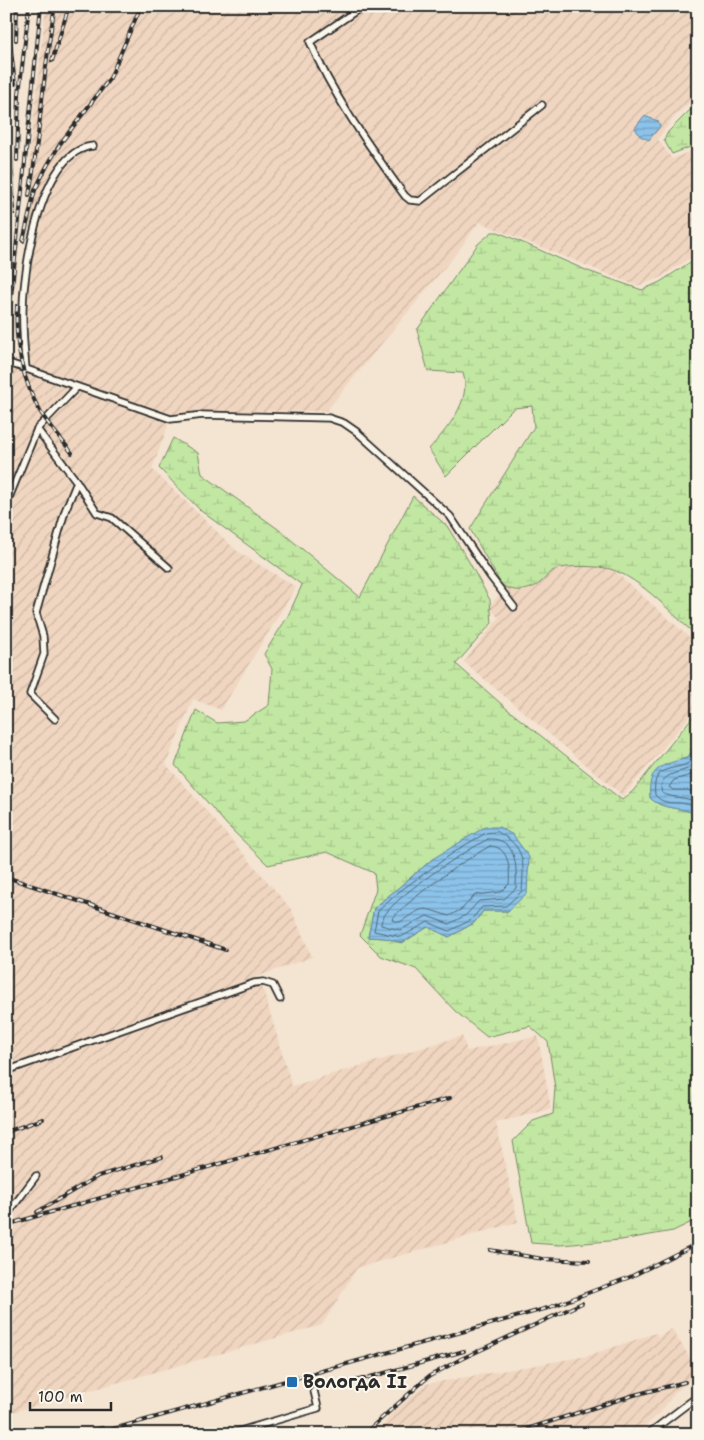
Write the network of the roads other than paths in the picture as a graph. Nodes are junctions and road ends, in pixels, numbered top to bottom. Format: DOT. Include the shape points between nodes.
graph roads {
  1 [pos="363,6"];
  2 [pos="542,105"];
  3 [pos="93,146"];
  4 [pos="6,362"];
  5 [pos="26,369"];
  6 [pos="78,387"];
  7 [pos="37,429"];
  8 [pos="77,482"];
  9 [pos="6,505"];
  10 [pos="170,568"];
  11 [pos="514,607"];
  12 [pos="55,719"];
  13 [pos="280,999"];
  14 [pos="6,1071"];
  15 [pos="36,1176"];
  16 [pos="6,1216"];
  17 [pos="314,1391"];
  18 [pos="698,1396"];
  19 [pos="230,1434"];
  20 [pos="648,1434"];
  1 -- 2 [label="street" via="310,42 323,73 367,142 410,200 420,201"];
  3 -- 5 [label="street" via="79,148 65,160 46,197 31,238 23,306"];
  4 -- 5 [label="street"];
  5 -- 6 [label="street"];
  6 -- 7 [label="street"];
  6 -- 11 [label="street" via="171,419 204,415 329,418 344,422 450,516"];
  7 -- 8 [label="street"];
  7 -- 9 [label="street"];
  8 -- 10 [label="street" via="97,513 112,518"];
  8 -- 12 [label="street" via="65,510 36,613 44,654 30,694"];
  13 -- 14 [label="street" via="273,986 254,983"];
  15 -- 16 [label="street"];
  17 -- 19 [label="street" via="318,1408"];
  18 -- 20 [label="street"];
}
